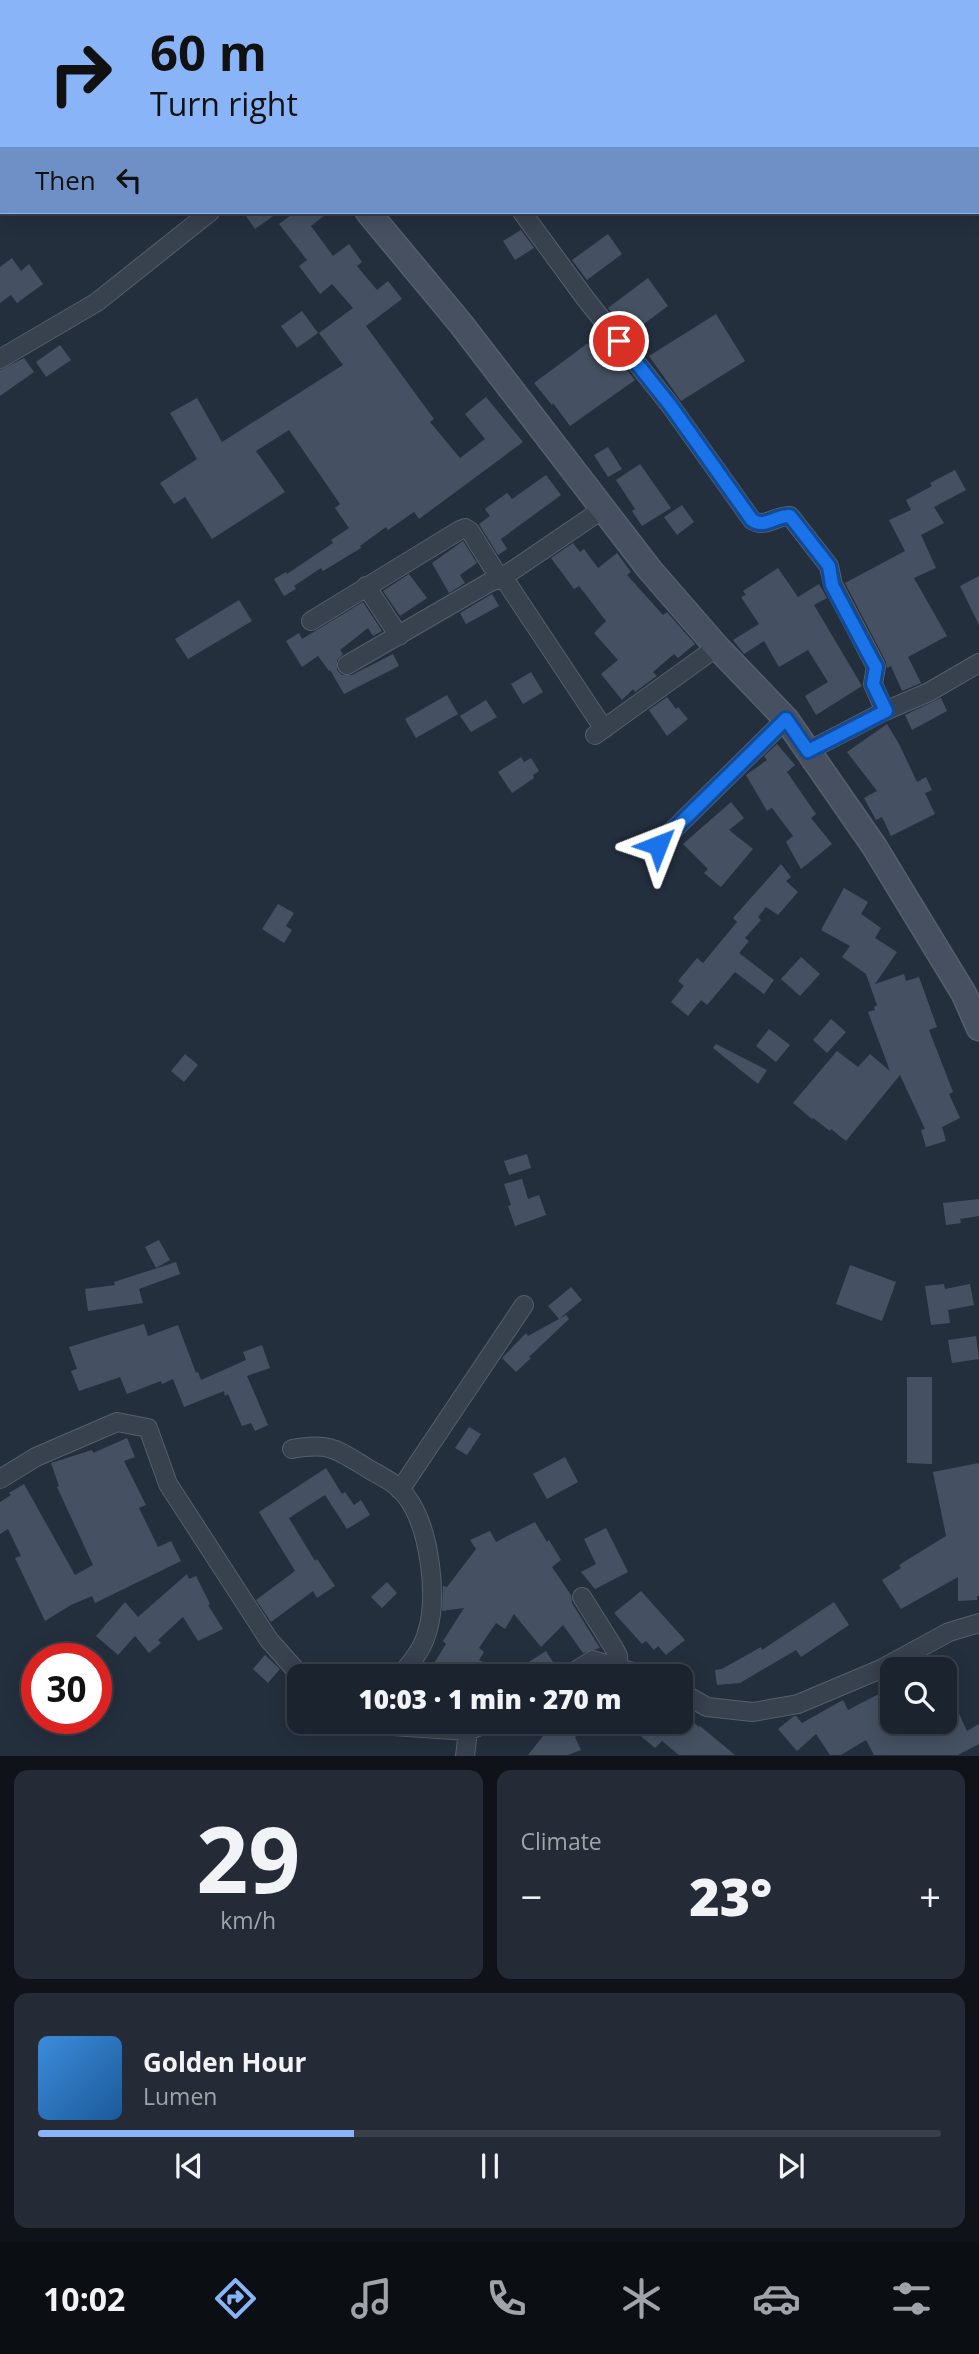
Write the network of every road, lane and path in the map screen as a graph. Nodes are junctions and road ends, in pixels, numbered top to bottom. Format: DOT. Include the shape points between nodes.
graph roads {
  1 [pos="207,214"];
  2 [pos="370,214"];
  3 [pos="523,214"];
  4 [pos="0,359"];
  5 [pos="603,509"];
  6 [pos="500,579"];
  7 [pos="366,586"];
  8 [pos="311,621"];
  9 [pos="398,636"];
  10 [pos="717,647"];
  11 [pos="979,663"];
  12 [pos="347,665"];
  13 [pos="886,711"];
  14 [pos="786,719"];
  15 [pos="808,751"];
  16 [pos="658,845"];
  17 [pos="979,1028"];
  18 [pos="524,1305"];
  19 [pos="292,1449"];
  20 [pos="0,1479"];
  21 [pos="400,1490"];
  22 [pos="582,1597"];
  23 [pos="979,1623"];
  24 [pos="290,1664"];
  25 [pos="409,1664"];
  26 [pos="586,1664"];
  27 [pos="610,1664"];
  28 [pos="618,1664"];
  29 [pos="693,1699"];
  30 [pos="468,1734"];
  31 [pos="465,1755"];
  1 -- 4 [label="street" via="97,302"];
  2 -- 5 [label="main road"];
  3 -- 13 [label="street" via="752,520 763,524 790,516 829,566 832,585 876,667 873,684"];
  5 -- 6 [label="street"];
  5 -- 10 [label="main road"];
  6 -- 7 [label="street" via="465,528"];
  6 -- 9 [label="street"];
  6 -- 10 [label="street" via="507,583 599,732"];
  7 -- 8 [label="street"];
  7 -- 9 [label="street"];
  9 -- 12 [label="street"];
  10 -- 14 [label="main road"];
  11 -- 13 [label="street"];
  13 -- 15 [label="street"];
  14 -- 15 [label="main road"];
  14 -- 16 [label="street"];
  15 -- 17 [label="main road" via="874,846"];
  18 -- 21 [label="street"];
  19 -- 21 [label="street" via="315,1444 331,1447"];
  20 -- 24 [label="street" via="36,1457 117,1422 148,1428 168,1484 269,1640"];
  21 -- 25 [label="street" via="425,1539 433,1583 426,1637"];
  22 -- 28 [label="street" via="614,1648"];
  23 -- 29 [label="street" via="948,1632 881,1669 798,1704 753,1712 707,1707"];
  26 -- 27 [label="street" via="593,1660"];
  30 -- 31 [label="street"];
}
